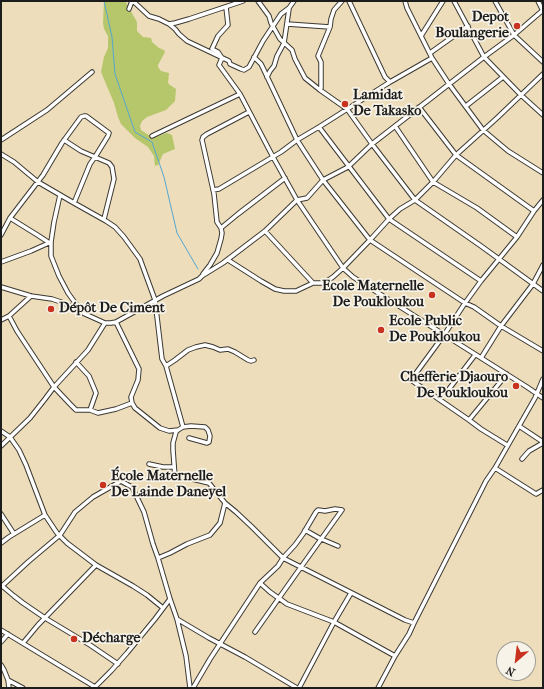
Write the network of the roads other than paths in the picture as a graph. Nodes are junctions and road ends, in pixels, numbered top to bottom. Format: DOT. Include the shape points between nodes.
graph roads {
  1 [pos="133,1"];
  2 [pos="243,1"];
  3 [pos="258,1"];
  4 [pos="294,1"];
  5 [pos="342,1"];
  6 [pos="349,1"];
  7 [pos="405,1"];
  8 [pos="443,1"];
  9 [pos="454,1"];
  10 [pos="495,1"];
  11 [pos="538,1"];
  12 [pos="226,7"];
  13 [pos="289,8"];
  14 [pos="129,9"];
  15 [pos="543,10"];
  16 [pos="169,24"];
  17 [pos="287,24"];
  18 [pos="273,26"];
  19 [pos="468,26"];
  20 [pos="330,27"];
  21 [pos="514,35"];
  22 [pos="421,36"];
  23 [pos="284,43"];
  24 [pos="430,53"];
  25 [pos="254,57"];
  26 [pos="484,57"];
  27 [pos="222,58"];
  28 [pos="432,58"];
  29 [pos="543,62"];
  30 [pos="92,72"];
  31 [pos="543,74"];
  32 [pos="267,77"];
  33 [pos="503,77"];
  34 [pos="390,82"];
  35 [pos="449,84"];
  36 [pos="320,90"];
  37 [pos="240,94"];
  38 [pos="521,96"];
  39 [pos="466,106"];
  40 [pos="419,107"];
  41 [pos="347,109"];
  42 [pos="249,112"];
  43 [pos="543,115"];
  44 [pos="395,126"];
  45 [pos="319,127"];
  46 [pos="483,130"];
  47 [pos="152,136"];
  48 [pos="1,140"];
  49 [pos="64,140"];
  50 [pos="297,140"];
  51 [pos="372,144"];
  52 [pos="1,154"];
  53 [pos="456,155"];
  54 [pos="96,157"];
  55 [pos="273,157"];
  56 [pos="348,167"];
  57 [pos="542,170"];
  58 [pos="285,178"];
  59 [pos="323,180"];
  60 [pos="38,182"];
  61 [pos="433,182"];
  62 [pos="213,190"];
  63 [pos="60,195"];
  64 [pos="297,200"];
  65 [pos="415,200"];
  66 [pos="543,200"];
  67 [pos="74,203"];
  68 [pos="534,211"];
  69 [pos="10,218"];
  70 [pos="104,219"];
  71 [pos="389,219"];
  72 [pos="221,228"];
  73 [pos="265,232"];
  74 [pos="1,235"];
  75 [pos="517,237"];
  76 [pos="370,240"];
  77 [pos="50,242"];
  78 [pos="499,259"];
  79 [pos="228,260"];
  80 [pos="1,262"];
  81 [pos="543,265"];
  82 [pos="343,268"];
  83 [pos="202,276"];
  84 [pos="481,281"];
  85 [pos="313,283"];
  86 [pos="533,284"];
  87 [pos="1,287"];
  88 [pos="543,291"];
  89 [pos="30,296"];
  90 [pos="156,300"];
  91 [pos="466,303"];
  92 [pos="85,314"];
  93 [pos="9,316"];
  94 [pos="1,320"];
  95 [pos="116,322"];
  96 [pos="105,323"];
  97 [pos="502,326"];
  98 [pos="444,335"];
  99 [pos="543,351"];
  100 [pos="475,355"];
  101 [pos="480,358"];
  102 [pos="254,360"];
  103 [pos="76,362"];
  104 [pos="166,366"];
  105 [pos="507,374"];
  106 [pos="543,379"];
  107 [pos="54,386"];
  108 [pos="449,389"];
  109 [pos="536,394"];
  110 [pos="543,398"];
  111 [pos="132,402"];
  112 [pos="90,410"];
  113 [pos="469,420"];
  114 [pos="518,426"];
  115 [pos="183,428"];
  116 [pos="178,430"];
  117 [pos="1,431"];
  118 [pos="10,438"];
  119 [pos="189,438"];
  120 [pos="543,442"];
  121 [pos="1,446"];
  122 [pos="507,446"];
  123 [pos="522,459"];
  124 [pos="149,464"];
  125 [pos="174,467"];
  126 [pos="495,468"];
  127 [pos="175,478"];
  128 [pos="192,479"];
  129 [pos="543,490"];
  130 [pos="225,503"];
  131 [pos="1,514"];
  132 [pos="45,515"];
  133 [pos="305,530"];
  134 [pos="14,534"];
  135 [pos="60,535"];
  136 [pos="321,539"];
  137 [pos="1,543"];
  138 [pos="338,546"];
  139 [pos="158,558"];
  140 [pos="283,558"];
  141 [pos="96,565"];
  142 [pos="301,567"];
  143 [pos="260,583"];
  144 [pos="1,586"];
  145 [pos="351,593"];
  146 [pos="279,598"];
  147 [pos="170,599"];
  148 [pos="163,608"];
  149 [pos="45,618"];
  150 [pos="177,619"];
  151 [pos="334,622"];
  152 [pos="414,622"];
  153 [pos="1,630"];
  154 [pos="255,632"];
  155 [pos="8,634"];
  156 [pos="1,642"];
  157 [pos="23,643"];
  158 [pos="220,643"];
  159 [pos="395,656"];
  160 [pos="118,664"];
  161 [pos="1,665"];
  162 [pos="8,680"];
  163 [pos="9,688"];
  164 [pos="22,688"];
  165 [pos="94,688"];
  166 [pos="192,688"];
  167 [pos="298,688"];
  168 [pos="378,688"];
  1 -- 14 [label="street"];
  1 -- 16 [label="street" via="149,16"];
  2 -- 12 [label="street"];
  3 -- 18 [label="street"];
  4 -- 13 [label="street"];
  5 -- 20 [label="street" via="334,10"];
  6 -- 34 [label="street" via="385,77"];
  7 -- 22 [label="street"];
  8 -- 22 [label="street"];
  9 -- 19 [label="street"];
  10 -- 21 [label="street"];
  11 -- 15 [label="street"];
  12 -- 16 [label="street"];
  12 -- 27 [label="street" via="228,25 218,36 212,49"];
  13 -- 17 [label="street"];
  13 -- 18 [label="street"];
  15 -- 21 [label="street"];
  16 -- 27 [label="street" via="188,41"];
  17 -- 20 [label="street"];
  17 -- 23 [label="street"];
  18 -- 23 [label="street"];
  18 -- 25 [label="street"];
  19 -- 24 [label="street"];
  19 -- 26 [label="street"];
  20 -- 36 [label="street" via="318,56 321,62"];
  21 -- 26 [label="street"];
  21 -- 29 [label="street"];
  22 -- 24 [label="street"];
  23 -- 32 [label="street"];
  23 -- 36 [label="street" via="292,50 305,78"];
  24 -- 28 [label="street"];
  25 -- 27 [label="street" via="249,67 244,70"];
  25 -- 32 [label="street" via="261,64"];
  26 -- 33 [label="street"];
  26 -- 35 [label="street"];
  27 -- 37 [label="street" via="219,65"];
  28 -- 34 [label="street"];
  28 -- 35 [label="street"];
  30 -- 48 [label="street" via="47,110"];
  31 -- 38 [label="street"];
  32 -- 50 [label="street"];
  33 -- 38 [label="street"];
  33 -- 39 [label="street"];
  34 -- 41 [label="street"];
  35 -- 39 [label="street"];
  35 -- 40 [label="street"];
  36 -- 41 [label="street"];
  37 -- 42 [label="street"];
  37 -- 47 [label="street"];
  38 -- 43 [label="street"];
  38 -- 46 [label="street"];
  39 -- 46 [label="street"];
  40 -- 44 [label="street"];
  40 -- 53 [label="street"];
  41 -- 45 [label="street"];
  41 -- 51 [label="street"];
  42 -- 55 [label="street"];
  42 -- 62 [label="street" via="203,137"];
  44 -- 51 [label="street"];
  44 -- 61 [label="street"];
  45 -- 50 [label="street"];
  45 -- 56 [label="street"];
  46 -- 53 [label="street"];
  46 -- 57 [label="street" via="508,150"];
  49 -- 54 [label="street" via="80,151"];
  49 -- 54 [label="street" via="81,117 86,116 109,133"];
  49 -- 60 [label="street"];
  50 -- 55 [label="street"];
  50 -- 59 [label="street"];
  51 -- 56 [label="street"];
  51 -- 65 [label="street"];
  52 -- 60 [label="street"];
  53 -- 61 [label="street"];
  53 -- 68 [label="street"];
  54 -- 67 [label="street" via="90,164"];
  54 -- 70 [label="street" via="109,163 114,179"];
  55 -- 58 [label="street"];
  55 -- 62 [label="street"];
  56 -- 59 [label="street"];
  56 -- 71 [label="street"];
  58 -- 64 [label="street"];
  58 -- 72 [label="street"];
  59 -- 64 [label="street" via="307,198"];
  59 -- 76 [label="street"];
  60 -- 63 [label="street"];
  60 -- 69 [label="street"];
  61 -- 65 [label="street"];
  61 -- 75 [label="street" via="478,208"];
  62 -- 72 [label="street" via="217,222"];
  63 -- 67 [label="street"];
  63 -- 77 [label="street"];
  64 -- 73 [label="street"];
  64 -- 82 [label="street"];
  65 -- 71 [label="street"];
  65 -- 78 [label="street"];
  66 -- 68 [label="street"];
  67 -- 70 [label="street"];
  68 -- 75 [label="street"];
  69 -- 74 [label="street"];
  69 -- 77 [label="street"];
  70 -- 90 [label="street" via="115,227 140,259"];
  71 -- 76 [label="street"];
  71 -- 84 [label="street"];
  72 -- 83 [label="street" via="217,253"];
  73 -- 79 [label="street"];
  73 -- 85 [label="street"];
  75 -- 78 [label="street"];
  76 -- 82 [label="street"];
  76 -- 91 [label="street"];
  77 -- 80 [label="street"];
  77 -- 92 [label="street" via="51,256 59,276 68,293"];
  78 -- 84 [label="street"];
  78 -- 86 [label="street"];
  79 -- 83 [label="street"];
  79 -- 85 [label="street" via="275,289 296,290"];
  81 -- 86 [label="street"];
  82 -- 85 [label="street" via="324,283"];
  82 -- 98 [label="street"];
  83 -- 90 [label="street"];
  84 -- 91 [label="street"];
  86 -- 88 [label="street"];
  86 -- 97 [label="street"];
  87 -- 89 [label="street"];
  89 -- 92 [label="street" via="52,299"];
  89 -- 93 [label="street"];
  90 -- 95 [label="street"];
  90 -- 104 [label="street" via="161,355"];
  91 -- 97 [label="street"];
  91 -- 98 [label="street"];
  92 -- 96 [label="street"];
  93 -- 94 [label="street"];
  93 -- 107 [label="street"];
  95 -- 96 [label="street"];
  95 -- 111 [label="street" via="139,369 138,380 131,397"];
  96 -- 103 [label="street" via="88,350"];
  97 -- 99 [label="street"];
  97 -- 101 [label="street"];
  98 -- 100 [label="street"];
  98 -- 113 [label="street" via="411,380"];
  100 -- 101 [label="street"];
  100 -- 108 [label="street"];
  101 -- 105 [label="street"];
  102 -- 104 [label="street" via="251,362 228,349 220,350 205,345 188,350"];
  103 -- 107 [label="street"];
  103 -- 112 [label="street" via="89,376 96,393"];
  104 -- 115 [label="street"];
  105 -- 109 [label="street"];
  105 -- 113 [label="street"];
  106 -- 109 [label="street"];
  107 -- 112 [label="street" via="76,410"];
  107 -- 118 [label="street" via="30,418"];
  109 -- 110 [label="street"];
  109 -- 114 [label="street"];
  111 -- 112 [label="street" via="98,413"];
  111 -- 116 [label="street" via="135,408 160,428"];
  113 -- 122 [label="street"];
  114 -- 120 [label="street"];
  114 -- 122 [label="street"];
  115 -- 116 [label="street"];
  115 -- 119 [label="street" via="205,427 210,436 207,443"];
  116 -- 125 [label="street" via="173,443"];
  117 -- 118 [label="street"];
  118 -- 121 [label="street"];
  118 -- 132 [label="street" via="26,465"];
  120 -- 123 [label="street"];
  122 -- 126 [label="street"];
  124 -- 125 [label="street"];
  125 -- 127 [label="street"];
  126 -- 129 [label="street" via="536,494"];
  126 -- 152 [label="street"];
  128 -- 130 [label="street" via="209,483"];
  130 -- 139 [label="street" via="220,523 210,535"];
  130 -- 140 [label="street"];
  131 -- 134 [label="street"];
  132 -- 134 [label="street"];
  132 -- 135 [label="street"];
  133 -- 136 [label="street"];
  133 -- 136 [label="street" via="318,510 342,510"];
  133 -- 140 [label="street"];
  134 -- 137 [label="street"];
  135 -- 139 [label="street" via="75,512 93,497 121,481 132,487 138,497"];
  135 -- 141 [label="street"];
  135 -- 144 [label="street"];
  136 -- 138 [label="street"];
  136 -- 142 [label="street"];
  139 -- 147 [label="street"];
  140 -- 142 [label="street"];
  140 -- 143 [label="street"];
  141 -- 148 [label="street" via="133,586"];
  141 -- 149 [label="street"];
  142 -- 145 [label="street"];
  142 -- 146 [label="street"];
  143 -- 146 [label="street"];
  143 -- 158 [label="street"];
  144 -- 149 [label="street"];
  145 -- 151 [label="street"];
  145 -- 152 [label="street"];
  146 -- 151 [label="street"];
  146 -- 154 [label="street"];
  147 -- 148 [label="street"];
  147 -- 150 [label="street"];
  148 -- 160 [label="street"];
  149 -- 157 [label="street"];
  149 -- 160 [label="street"];
  150 -- 158 [label="street"];
  150 -- 166 [label="street"];
  151 -- 159 [label="street"];
  151 -- 167 [label="street"];
  152 -- 159 [label="street"];
  153 -- 155 [label="street"];
  155 -- 156 [label="street"];
  155 -- 157 [label="street"];
  157 -- 165 [label="street"];
  158 -- 166 [label="street"];
  158 -- 167 [label="street"];
  159 -- 168 [label="street"];
  160 -- 165 [label="street"];
  161 -- 162 [label="street"];
  162 -- 163 [label="street"];
  162 -- 164 [label="street"];
}
